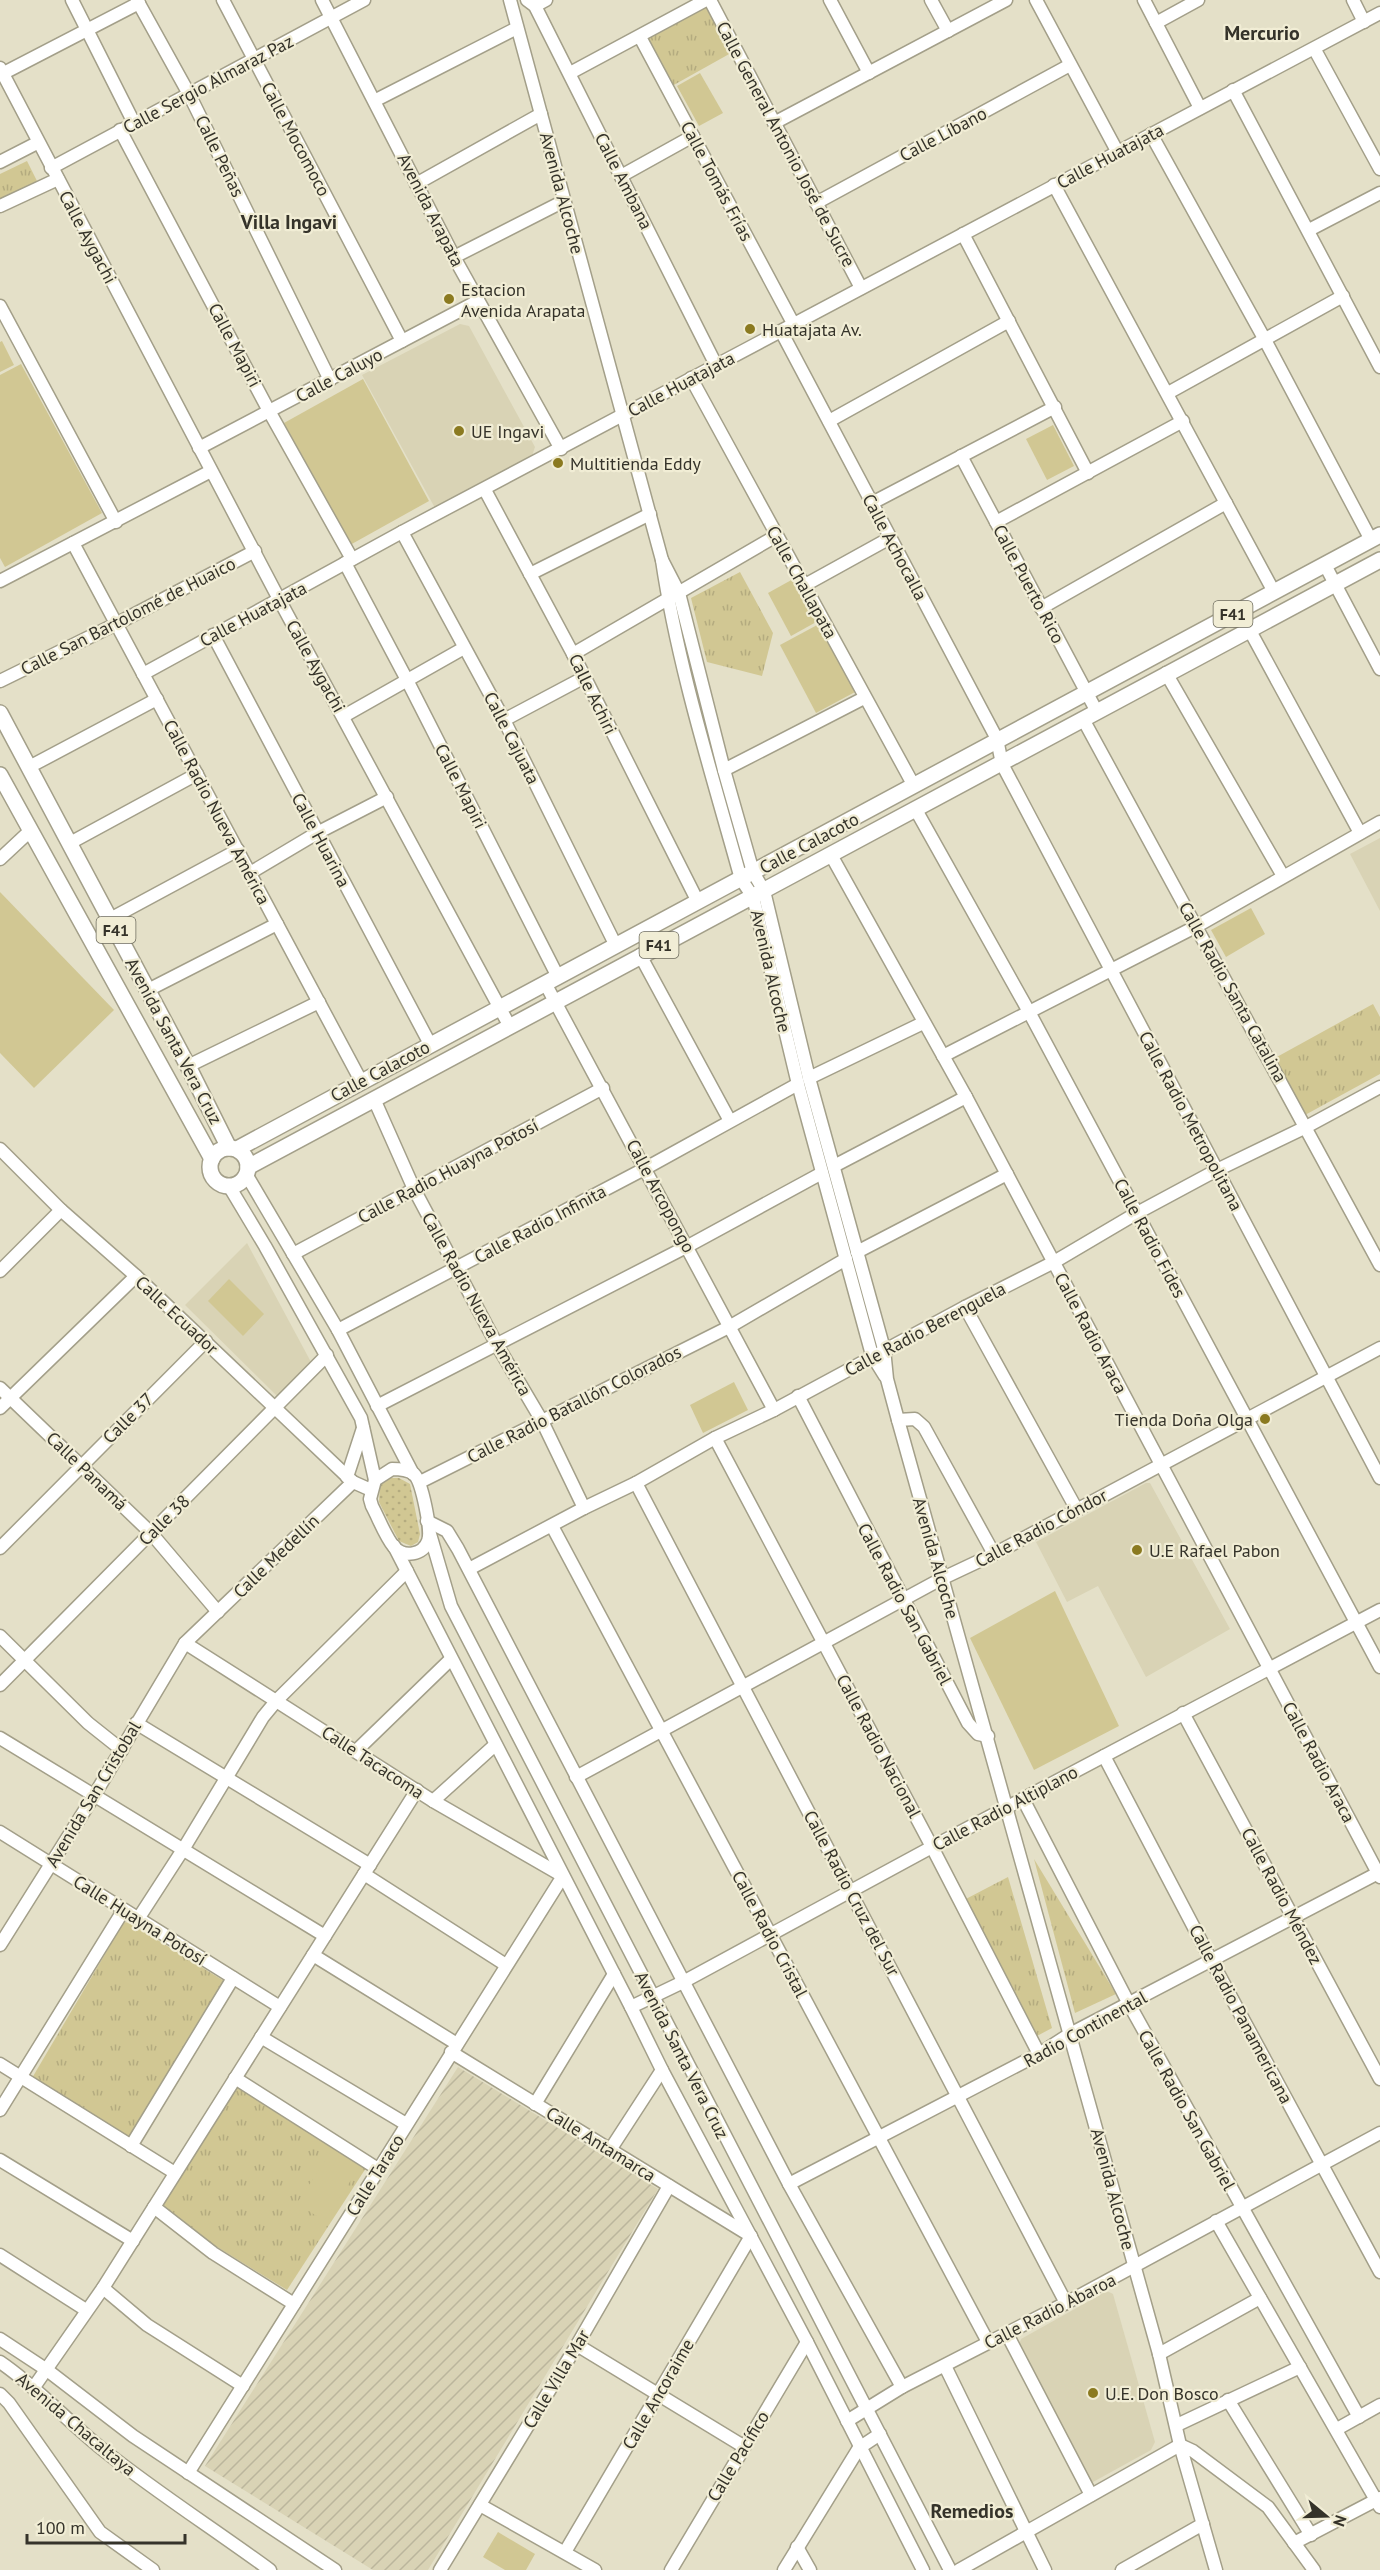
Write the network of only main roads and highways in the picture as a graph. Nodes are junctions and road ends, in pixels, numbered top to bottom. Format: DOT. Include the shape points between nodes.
graph roads {
  1 [pos="1376,537"];
  2 [pos="1380,560"];
  3 [pos="0,713"];
  4 [pos="0,775"];
  5 [pos="233,1148"];
  6 [pos="212,1159"];
  7 [pos="247,1171"];
  1 -- 5 [label="main road, Calle Calacoto / F41"];
  2 -- 7 [label="main road, Calle Calacoto / F41" via="509,1025"];
  3 -- 5 [label="main road, Avenida Santa Vera Cruz / F41"];
  4 -- 6 [label="main road, Avenida Santa Vera Cruz / F41"];
  5 -- 6 [label="main road" via="222,1149"];
  5 -- 7 [label="main road" via="247,1160"];
  6 -- 7 [label="main road" via="211,1174 221,1184 236,1185"];
}
